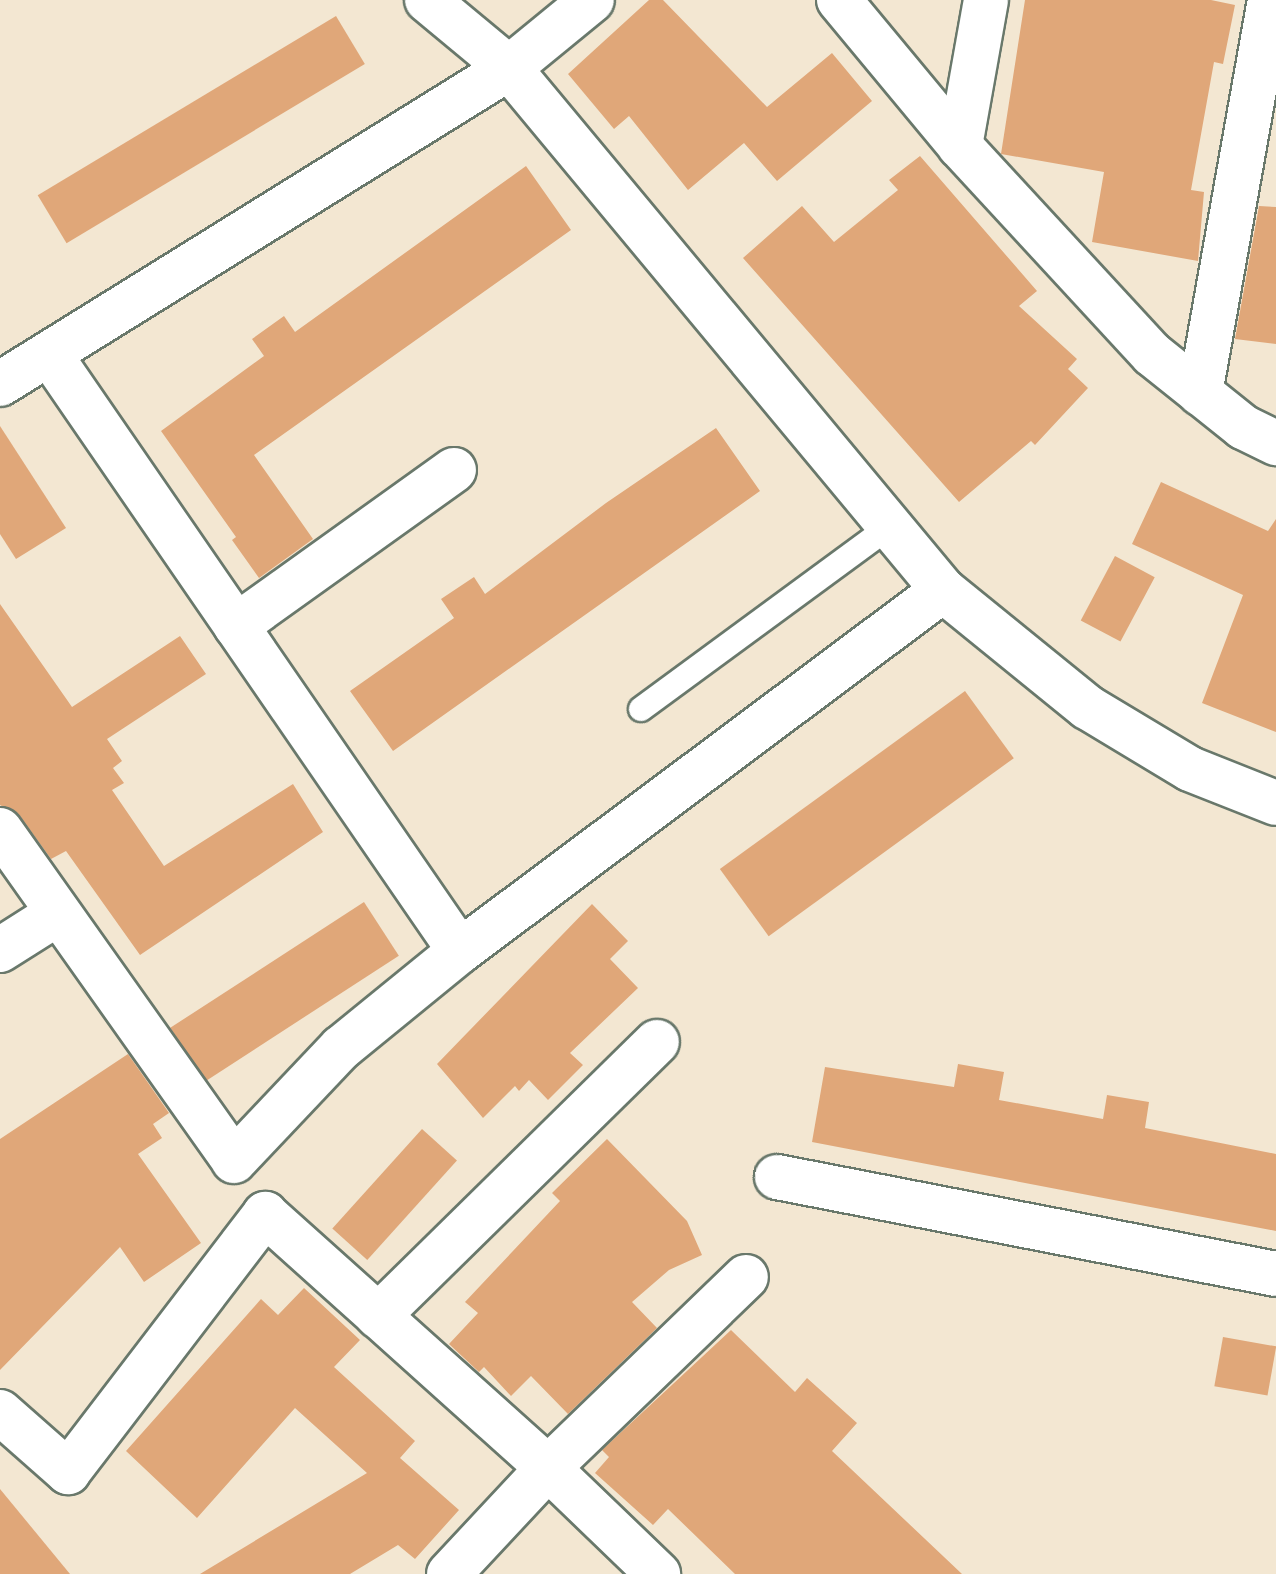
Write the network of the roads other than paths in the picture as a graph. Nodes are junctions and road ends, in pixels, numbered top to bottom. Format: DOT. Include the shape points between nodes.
graph roads {
  1 [pos="427,0"];
  2 [pos="592,0"];
  3 [pos="839,0"];
  4 [pos="986,0"];
  5 [pos="1270,0"];
  6 [pos="509,68"];
  7 [pos="960,146"];
  8 [pos="50,355"];
  9 [pos="0,384"];
  10 [pos="1200,393"];
  11 [pos="1276,443"];
  12 [pos="454,470"];
  13 [pos="890,526"];
  14 [pos="943,590"];
  15 [pos="236,626"];
  16 [pos="641,709"];
  17 [pos="1276,803"];
  18 [pos="0,830"];
  19 [pos="57,914"];
  20 [pos="0,950"];
  21 [pos="460,951"];
  22 [pos="657,1042"];
  23 [pos="777,1177"];
  24 [pos="1276,1274"];
  25 [pos="746,1277"];
  26 [pos="378,1316"];
  27 [pos="0,1412"];
  28 [pos="548,1468"];
  29 [pos="449,1574"];
  30 [pos="658,1574"];
  1 -- 6 [label="street"];
  2 -- 6 [label="street"];
  3 -- 7 [label="street"];
  4 -- 7 [label="street"];
  5 -- 10 [label="street"];
  6 -- 8 [label="street"];
  6 -- 13 [label="street"];
  7 -- 10 [label="street" via="1152,354"];
  8 -- 9 [label="street"];
  8 -- 15 [label="street"];
  10 -- 11 [label="street" via="1243,427"];
  12 -- 15 [label="street"];
  13 -- 14 [label="street"];
  13 -- 16 [label="lane"];
  14 -- 17 [label="street" via="1087,707 1190,769"];
  14 -- 21 [label="street"];
  15 -- 21 [label="street"];
  18 -- 19 [label="street"];
  19 -- 20 [label="street"];
  19 -- 21 [label="street" via="234,1161 341,1048"];
  22 -- 26 [label="street"];
  23 -- 24 [label="street"];
  25 -- 28 [label="street"];
  26 -- 27 [label="street" via="265,1214 68,1472"];
  26 -- 28 [label="street"];
  28 -- 29 [label="street"];
  28 -- 30 [label="street"];
}
